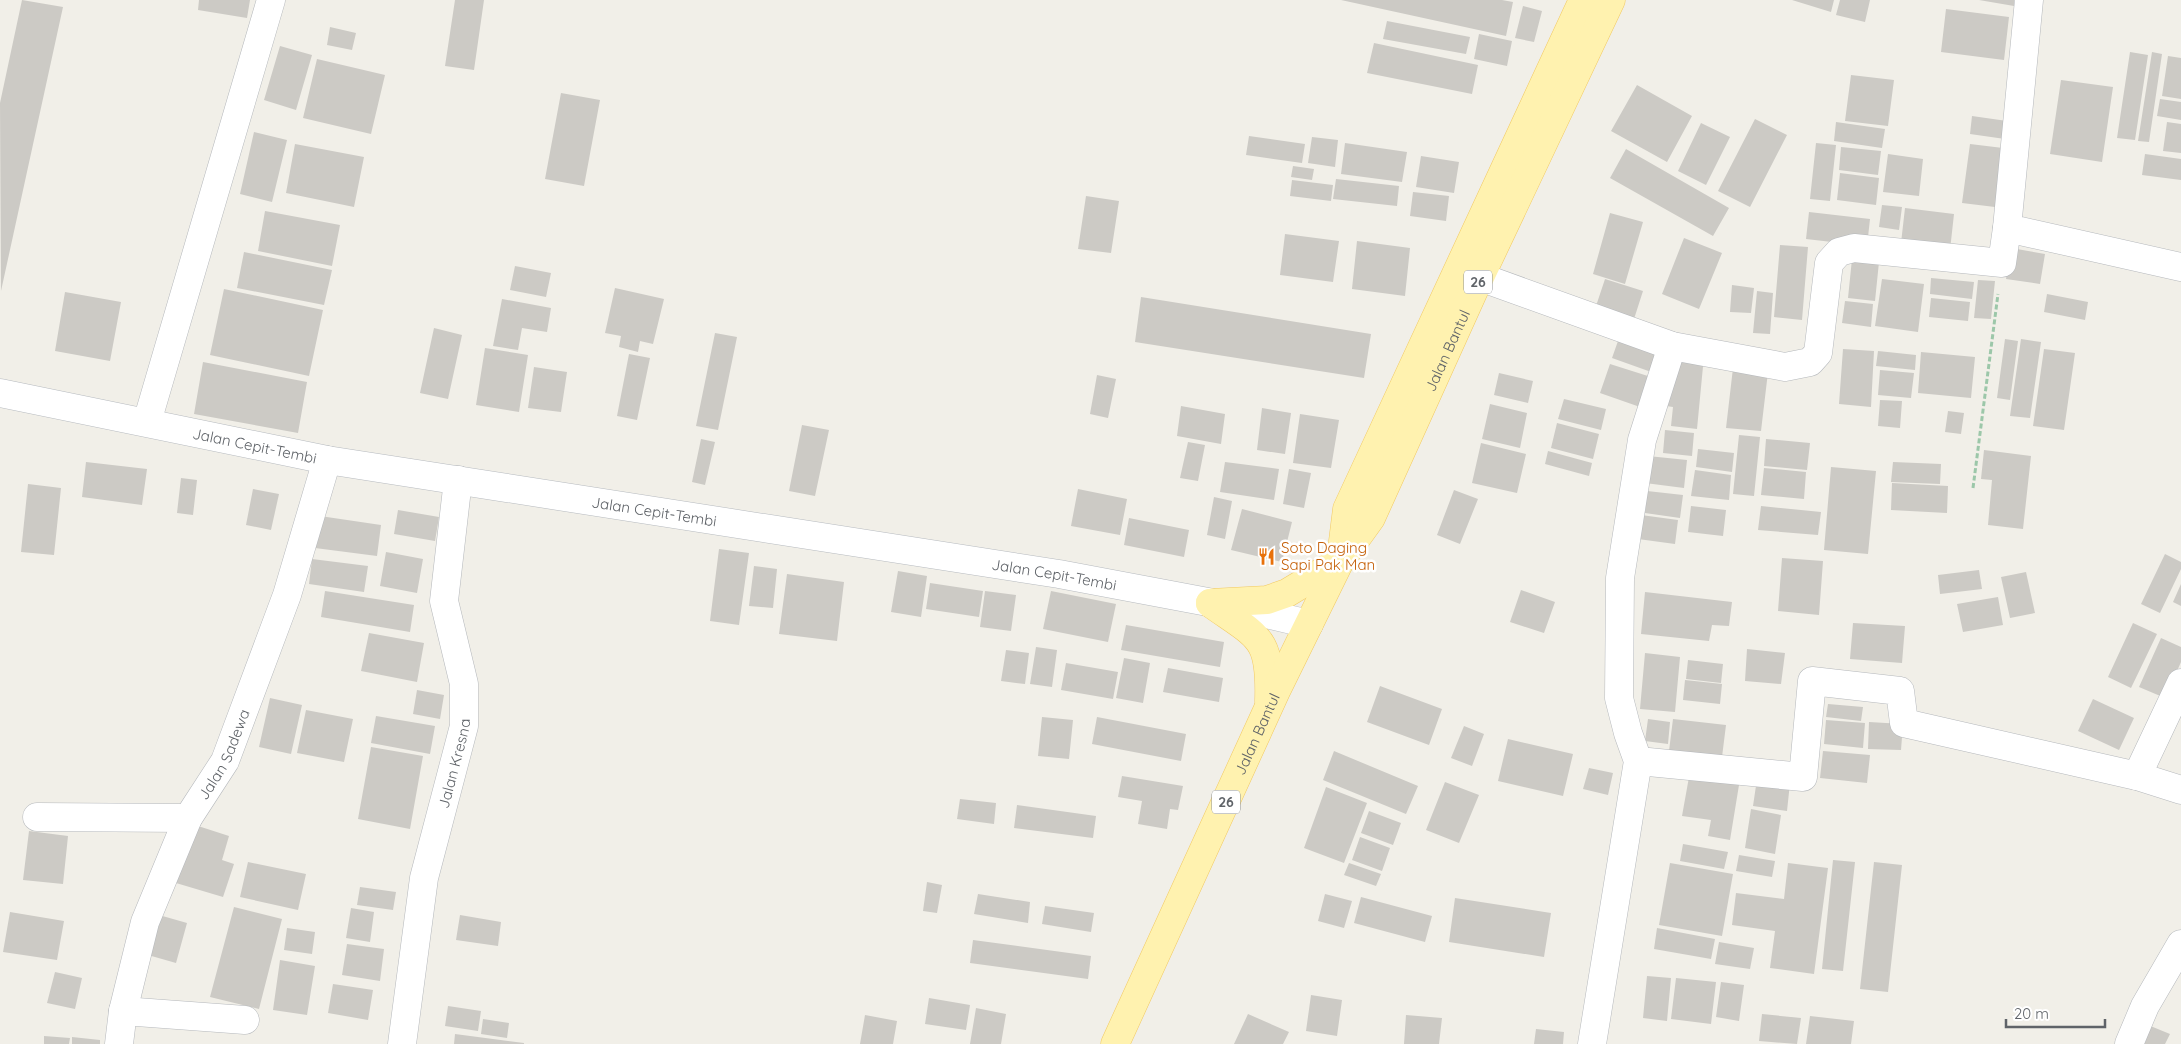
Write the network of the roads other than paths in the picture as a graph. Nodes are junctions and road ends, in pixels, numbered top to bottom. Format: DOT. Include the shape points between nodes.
graph roads {
  1 [pos="271,0"];
  2 [pos="1583,0"];
  3 [pos="1611,0"];
  4 [pos="2029,0"];
  5 [pos="2007,228"];
  6 [pos="2181,267"];
  7 [pos="1480,277"];
  8 [pos="1672,346"];
  9 [pos="0,393"];
  10 [pos="147,422"];
  11 [pos="326,460"];
  12 [pos="458,480"];
  13 [pos="1340,561"];
  14 [pos="1210,603"];
  15 [pos="1309,624"];
  16 [pos="2181,683"];
  17 [pos="1269,707"];
  18 [pos="1638,761"];
  19 [pos="2137,776"];
  20 [pos="2181,790"];
  21 [pos="37,817"];
  22 [pos="188,818"];
  23 [pos="2181,944"];
  24 [pos="123,1011"];
  25 [pos="245,1020"];
  26 [pos="119,1044"];
  27 [pos="402,1044"];
  28 [pos="1115,1044"];
  29 [pos="1592,1044"];
  30 [pos="2129,1044"];
  1 -- 10 [label="street"];
  2 -- 13 [label="main road, Jalan Bantul / 26" via="1347,509"];
  3 -- 7 [label="main road, Jalan Bantul / 26"];
  4 -- 5 [label="street"];
  5 -- 6 [label="street"];
  5 -- 8 [label="street" via="2002,263 1854,248 1839,252 1828,263 1818,353 1810,362 1785,367"];
  7 -- 8 [label="street"];
  7 -- 13 [label="main road, Jalan Bantul / 26" via="1371,518"];
  8 -- 18 [label="street" via="1642,440 1620,578 1619,698"];
  9 -- 10 [label="street, Jalan Cepit-Tembi"];
  10 -- 11 [label="street, Jalan Cepit-Tembi"];
  11 -- 12 [label="street, Jalan Cepit-Tembi"];
  11 -- 22 [label="street, Jalan Sadewa" via="287,595 225,761"];
  12 -- 14 [label="street, Jalan Cepit-Tembi" via="1049,573"];
  12 -- 27 [label="street, Jalan Kresna" via="444,601 464,684 464,726 424,878"];
  13 -- 14 [label="main road" via="1286,593 1267,600"];
  13 -- 15 [label="main road, Jalan Bantul / 26"];
  14 -- 15 [label="street, Jalan Cepit-Tembi"];
  14 -- 17 [label="main road" via="1262,642 1270,672"];
  15 -- 17 [label="main road, Jalan Bantul / 26"];
  16 -- 19 [label="street"];
  17 -- 28 [label="main road, Jalan Bantul / 26"];
  18 -- 19 [label="street" via="1803,778 1812,681 1900,691 1904,723"];
  18 -- 29 [label="street"];
  19 -- 20 [label="street"];
  21 -- 22 [label="street"];
  22 -- 24 [label="street, Jalan Sadewa" via="145,922"];
  23 -- 30 [label="street"];
  24 -- 25 [label="street"];
  24 -- 26 [label="street, Jalan Sadewa"];
}
